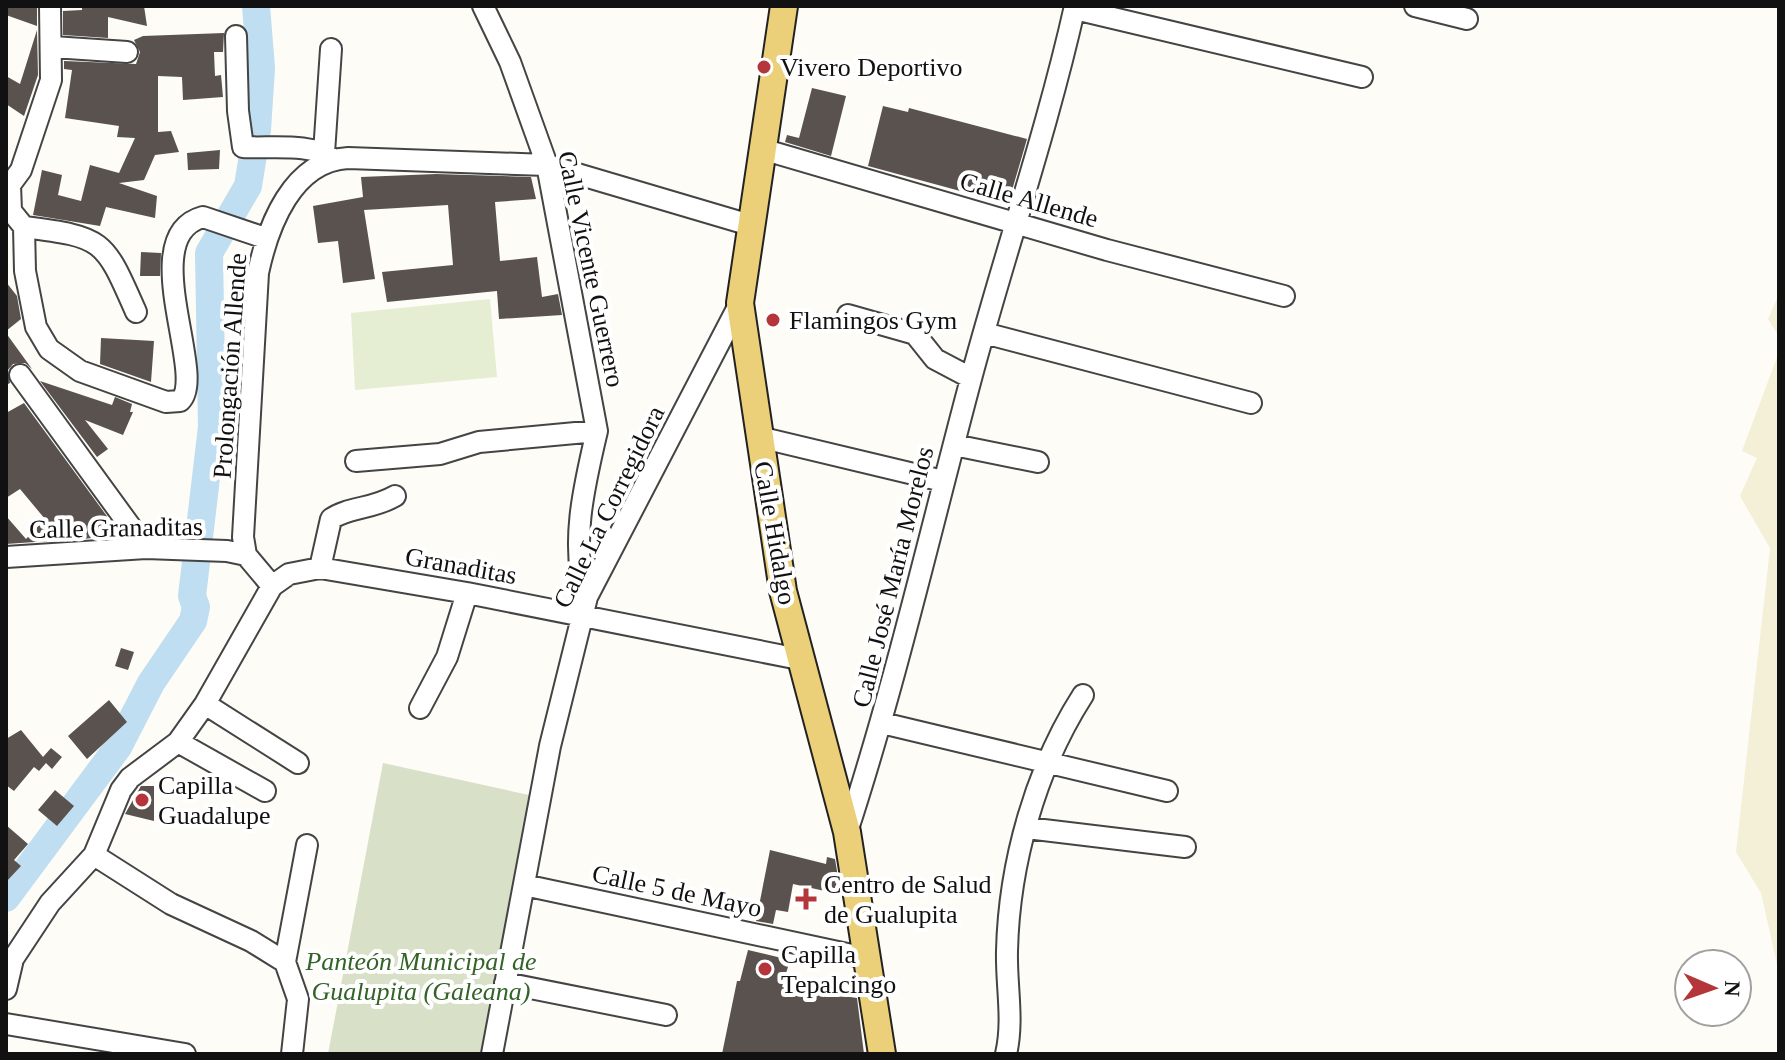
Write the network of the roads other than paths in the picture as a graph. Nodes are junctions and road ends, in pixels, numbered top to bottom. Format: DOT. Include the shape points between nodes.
graph roads {
  1 [pos="50,6"];
  2 [pos="483,6"];
  3 [pos="784,6"];
  4 [pos="1415,6"];
  5 [pos="1075,8"];
  6 [pos="1467,19"];
  7 [pos="236,36"];
  8 [pos="53,47"];
  9 [pos="331,49"];
  10 [pos="127,52"];
  11 [pos="1362,77"];
  12 [pos="762,149"];
  13 [pos="328,156"];
  14 [pos="547,165"];
  15 [pos="1018,222"];
  16 [pos="750,225"];
  17 [pos="24,227"];
  18 [pos="265,238"];
  19 [pos="1284,296"];
  20 [pos="740,303"];
  21 [pos="136,312"];
  22 [pos="848,315"];
  23 [pos="984,333"];
  24 [pos="20,375"];
  25 [pos="971,378"];
  26 [pos="1251,403"];
  27 [pos="597,431"];
  28 [pos="759,437"];
  29 [pos="954,445"];
  30 [pos="356,461"];
  31 [pos="1038,462"];
  32 [pos="943,481"];
  33 [pos="395,496"];
  34 [pos="146,548"];
  35 [pos="236,553"];
  36 [pos="6,557"];
  37 [pos="320,568"];
  38 [pos="272,586"];
  39 [pos="467,593"];
  40 [pos="584,606"];
  41 [pos="799,659"];
  42 [pos="1083,695"];
  43 [pos="205,704"];
  44 [pos="420,708"];
  45 [pos="882,723"];
  46 [pos="178,742"];
  47 [pos="1048,762"];
  48 [pos="298,763"];
  49 [pos="265,791"];
  50 [pos="1167,791"];
  51 [pos="1027,828"];
  52 [pos="847,832"];
  53 [pos="307,845"];
  54 [pos="1185,847"];
  55 [pos="94,855"];
  56 [pos="524,885"];
  57 [pos="866,958"];
  58 [pos="285,962"];
  59 [pos="505,983"];
  60 [pos="6,989"];
  61 [pos="666,1015"];
  62 [pos="6,1024"];
  63 [pos="185,1054"];
  64 [pos="292,1054"];
  65 [pos="492,1054"];
  66 [pos="882,1054"];
  67 [pos="1006,1054"];
  1 -- 8 [label="street"];
  2 -- 14 [label="street, Calle Vicente Guerrero" via="510,62"];
  3 -- 12 [label="main road, Calle Hidalgo"];
  4 -- 6 [label="street"];
  5 -- 11 [label="street"];
  5 -- 15 [label="street, Calle José María Morelos"];
  7 -- 13 [label="street" via="243,147"];
  8 -- 10 [label="street"];
  8 -- 17 [label="street" via="51,80 21,170 10,185 11,211"];
  9 -- 13 [label="street"];
  12 -- 15 [label="street, Calle Allende"];
  12 -- 16 [label="main road, Calle Hidalgo"];
  13 -- 14 [label="street"];
  13 -- 18 [label="street, Prolongación Allende" via="281,206"];
  14 -- 16 [label="street"];
  14 -- 27 [label="street, Calle Vicente Guerrero"];
  15 -- 19 [label="street, Calle Allende"];
  15 -- 23 [label="street, Calle José María Morelos"];
  16 -- 20 [label="main road, Calle Hidalgo"];
  17 -- 18 [label="street" via="25,271 36,327 49,349 80,371 175,403 184,398 188,376 172,266 188,225 203,217"];
  17 -- 21 [label="street" via="67,232 102,247 113,258"];
  18 -- 35 [label="street, Prolongación Allende" via="253,323 243,542"];
  20 -- 28 [label="main road, Calle Hidalgo"];
  20 -- 40 [label="street, Calle La Corregidora"];
  22 -- 25 [label="street" via="915,334 935,359"];
  23 -- 25 [label="street, Calle José María Morelos"];
  23 -- 26 [label="street"];
  24 -- 34 [label="street"];
  25 -- 29 [label="street, Calle José María Morelos"];
  27 -- 30 [label="street"];
  27 -- 40 [label="street, Calle Vicente Guerrero" via="579,552"];
  28 -- 32 [label="street"];
  28 -- 41 [label="main road, Calle Hidalgo"];
  29 -- 31 [label="street"];
  29 -- 32 [label="street, Calle José María Morelos"];
  32 -- 45 [label="street, Calle José María Morelos"];
  33 -- 37 [label="street" via="331,519"];
  34 -- 35 [label="street, Calle Granaditas"];
  34 -- 36 [label="street, Calle Granaditas"];
  35 -- 38 [label="street"];
  37 -- 38 [label="street, Granaditas" via="289,574"];
  37 -- 39 [label="street, Granaditas"];
  38 -- 43 [label="street"];
  39 -- 40 [label="street, Granaditas"];
  39 -- 44 [label="street" via="447,657"];
  40 -- 41 [label="street, Granaditas"];
  40 -- 56 [label="street, Calle La Corregidora"];
  41 -- 52 [label="main road, Calle Hidalgo"];
  42 -- 47 [label="street"];
  43 -- 46 [label="street"];
  43 -- 48 [label="street"];
  45 -- 47 [label="street"];
  45 -- 52 [label="street, Calle José María Morelos"];
  46 -- 49 [label="street"];
  46 -- 55 [label="street" via="130,778 115,800"];
  47 -- 50 [label="street"];
  47 -- 51 [label="street"];
  51 -- 54 [label="street"];
  51 -- 67 [label="street" via="1011,898"];
  52 -- 57 [label="main road, Calle Hidalgo"];
  53 -- 58 [label="street"];
  55 -- 58 [label="street" via="171,904"];
  55 -- 60 [label="street" via="28,934 13,959"];
  56 -- 57 [label="street, Calle 5 de Mayo"];
  56 -- 59 [label="street, Calle La Corregidora"];
  57 -- 66 [label="main road, Calle Hidalgo"];
  58 -- 64 [label="street" via="298,999"];
  59 -- 61 [label="street"];
  59 -- 65 [label="street, Calle La Corregidora"];
  62 -- 63 [label="street"];
}
